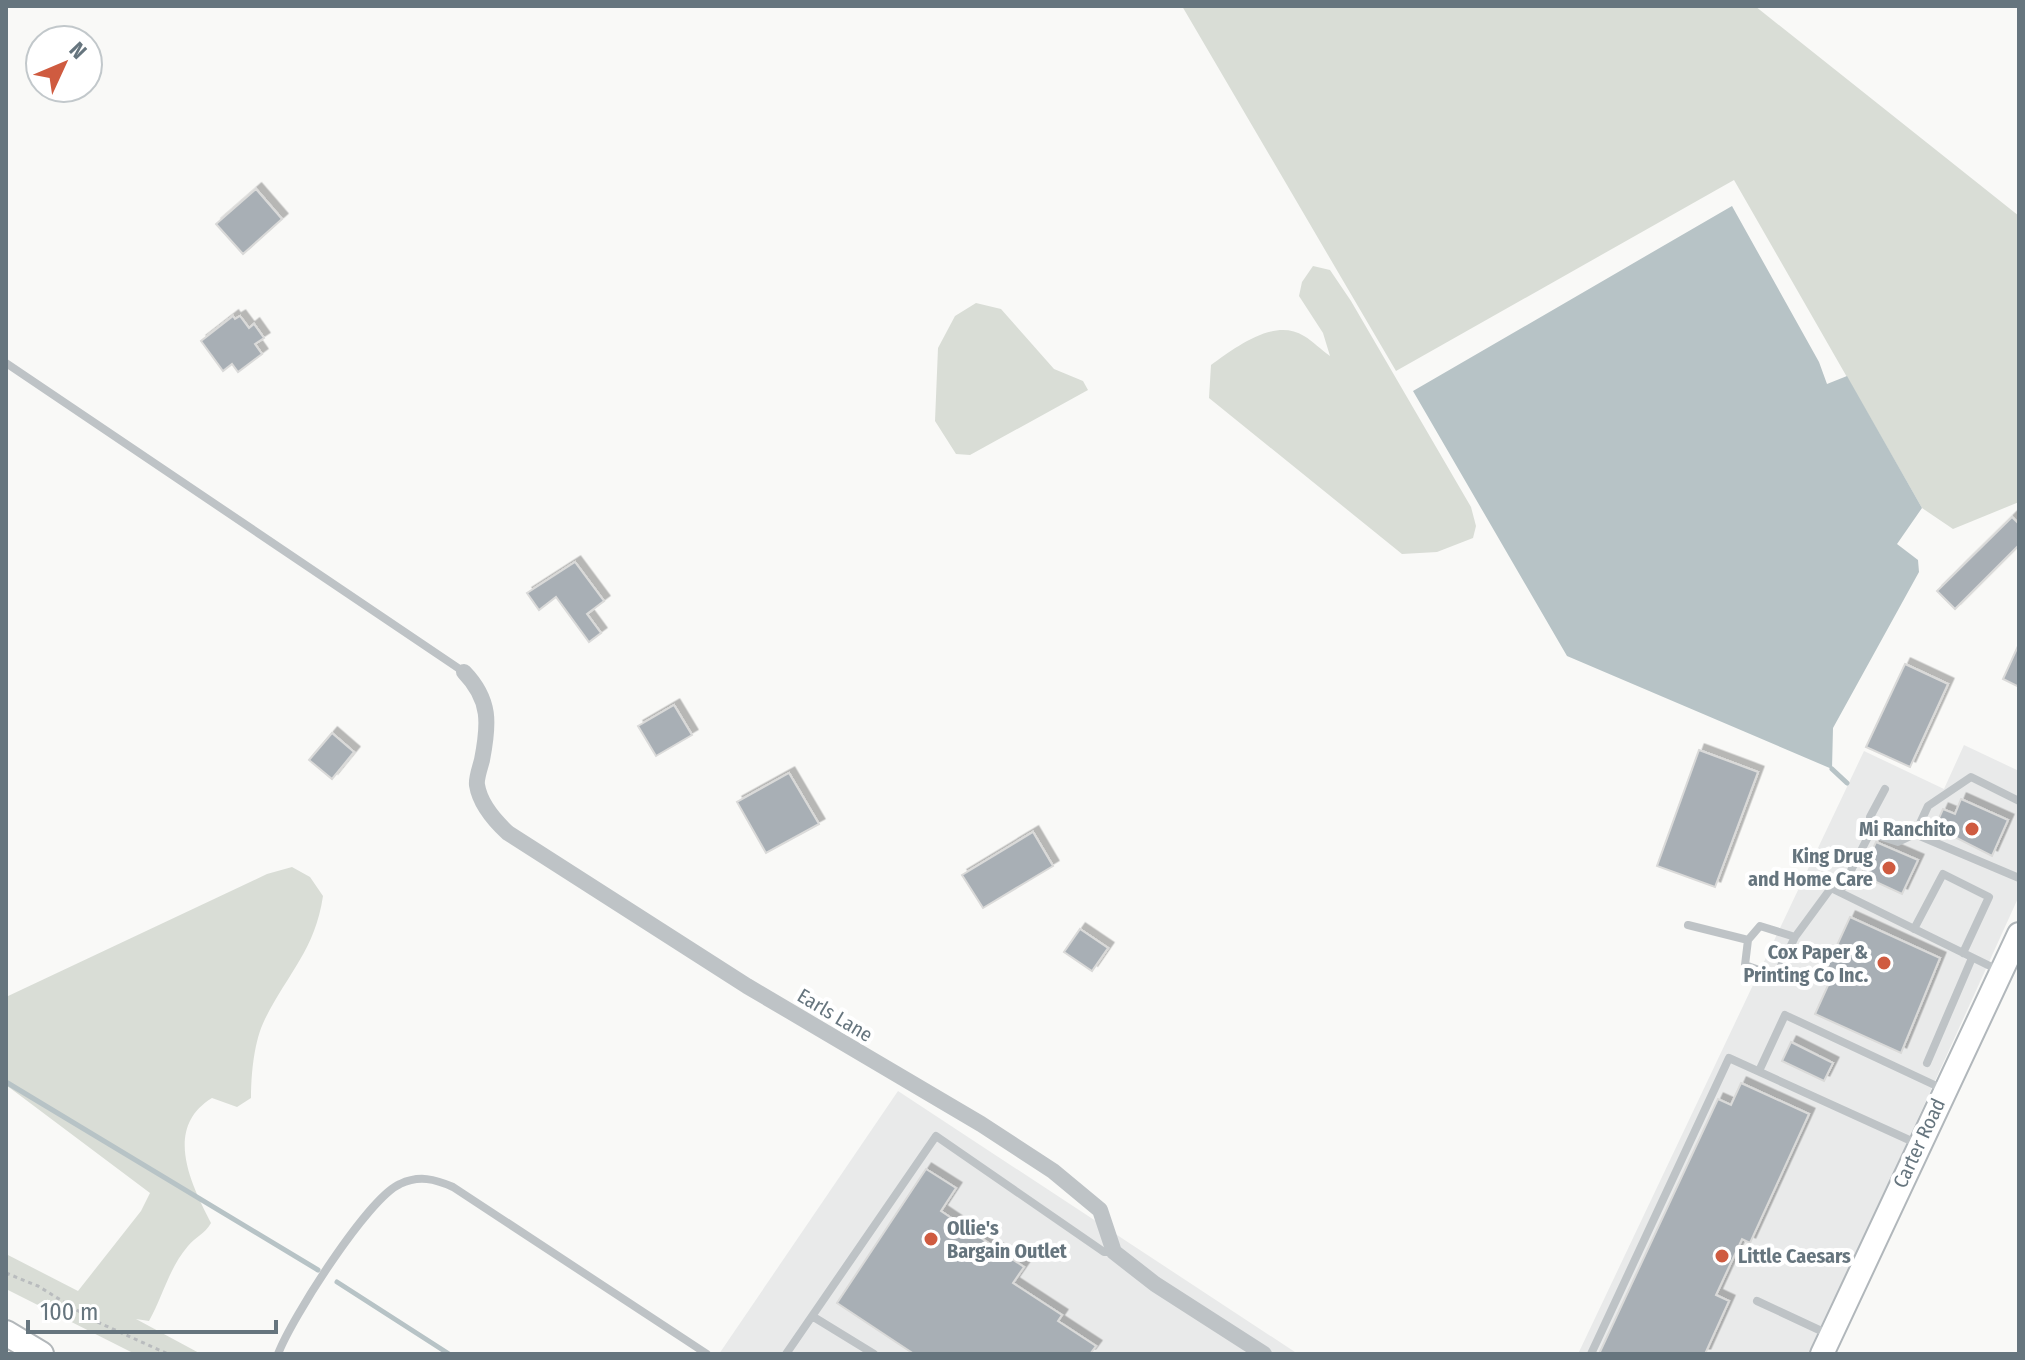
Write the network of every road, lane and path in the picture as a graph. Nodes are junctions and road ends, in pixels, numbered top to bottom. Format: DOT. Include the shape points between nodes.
graph roads {
  1 [pos="6,363"];
  2 [pos="464,672"];
  3 [pos="1885,789"];
  4 [pos="2019,801"];
  5 [pos="1870,833"];
  6 [pos="1915,834"];
  7 [pos="2019,878"];
  8 [pos="1840,892"];
  9 [pos="1688,925"];
  10 [pos="1914,929"];
  11 [pos="2019,934"];
  12 [pos="1795,937"];
  13 [pos="1748,940"];
  14 [pos="1963,953"];
  15 [pos="1972,958"];
  16 [pos="2000,972"];
  17 [pos="1927,1063"];
  18 [pos="1759,1071"];
  19 [pos="1944,1090"];
  20 [pos="1919,1144"];
  21 [pos="1114,1252"];
  22 [pos="6,1273"];
  23 [pos="1757,1301"];
  24 [pos="812,1316"];
  25 [pos="6,1333"];
  26 [pos="1826,1345"];
  27 [pos="41,1354"];
  28 [pos="168,1354"];
  29 [pos="278,1354"];
  30 [pos="707,1354"];
  31 [pos="786,1354"];
  32 [pos="874,1354"];
  33 [pos="1264,1354"];
  34 [pos="1591,1354"];
  1 -- 2 [label="lane"];
  2 -- 21 [label="street, Earls Lane" via="487,710 477,785 508,833 747,986 1053,1171 1100,1210"];
  3 -- 5 [label="lane" via="1870,817"];
  4 -- 6 [label="lane" via="1971,777 1928,806"];
  5 -- 6 [label="lane" via="1898,842"];
  5 -- 8 [label="lane"];
  6 -- 7 [label="lane"];
  8 -- 10 [label="lane"];
  8 -- 12 [label="lane" via="1831,888"];
  9 -- 13 [label="lane"];
  10 -- 14 [label="lane"];
  10 -- 14 [label="lane" via="1943,874 1989,897"];
  11 -- 16 [label="main road, Carter Road"];
  12 -- 13 [label="lane" via="1760,926"];
  12 -- 13 [label="lane" via="1776,976 1745,965"];
  14 -- 15 [label="lane"];
  15 -- 16 [label="lane"];
  15 -- 17 [label="lane"];
  16 -- 19 [label="main road, Carter Road"];
  18 -- 19 [label="lane" via="1785,1015"];
  18 -- 20 [label="lane"];
  18 -- 34 [label="lane" via="1729,1058"];
  19 -- 20 [label="main road, Carter Road"];
  20 -- 26 [label="main road, Carter Road"];
  21 -- 24 [label="lane" via="1104,1252 936,1136"];
  21 -- 33 [label="street"];
  22 -- 28 [label="path"];
  23 -- 26 [label="lane"];
  24 -- 31 [label="lane"];
  24 -- 32 [label="lane"];
  25 -- 27 [label="main road"];
  29 -- 30 [label="lane" via="374,1205 397,1185 427,1178 453,1187"];
}
